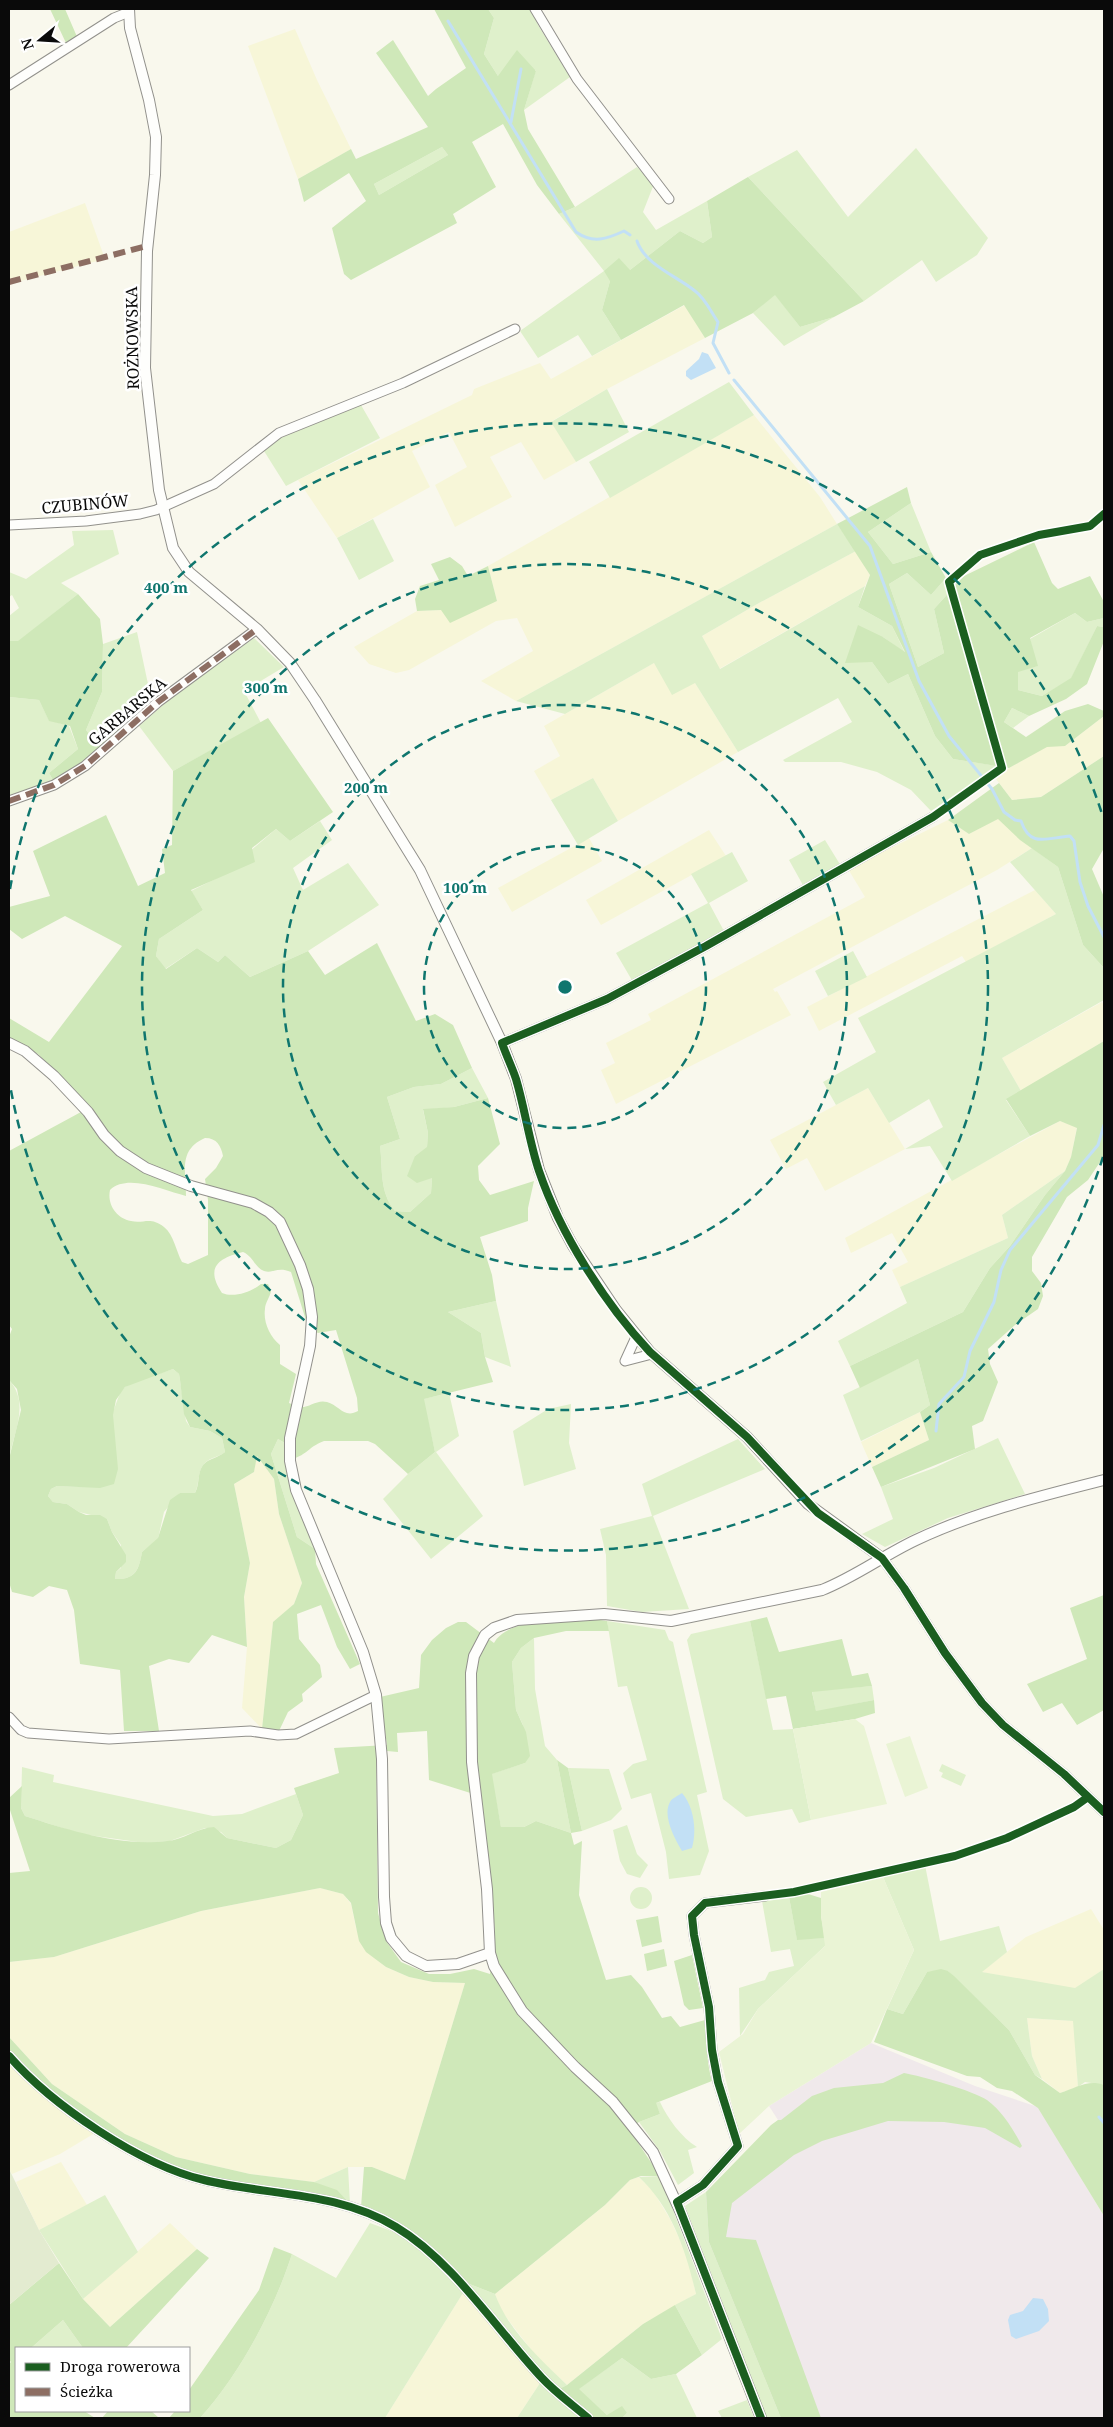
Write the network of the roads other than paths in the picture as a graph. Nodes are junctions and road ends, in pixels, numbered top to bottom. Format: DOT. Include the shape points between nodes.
graph roads {
  1 [pos="535,9"];
  2 [pos="129,10"];
  3 [pos="9,85"];
  4 [pos="669,198"];
  5 [pos="515,329"];
  6 [pos="162,508"];
  7 [pos="9,525"];
  8 [pos="257,629"];
  9 [pos="9,801"];
  10 [pos="933,817"];
  11 [pos="9,1044"];
  12 [pos="502,1044"];
  13 [pos="636,1337"];
  14 [pos="652,1354"];
  15 [pos="1104,1480"];
  16 [pos="882,1558"];
  17 [pos="376,1696"];
  18 [pos="9,1717"];
  19 [pos="1104,1812"];
  20 [pos="764,1896"];
  21 [pos="490,1953"];
  22 [pos="9,2056"];
  23 [pos="677,2202"];
  24 [pos="588,2418"];
  25 [pos="761,2418"];
  1 -- 4 [label="street" via="577,79"];
  2 -- 3 [label="street"];
  2 -- 6 [label="street, ROŻNOWSKA" via="130,28 150,105 156,144 147,251 144,349 148,407"];
  5 -- 6 [label="street, CZUBINÓW" via="403,383 279,433 214,484"];
  6 -- 7 [label="street, CZUBINÓW" via="86,521"];
  6 -- 8 [label="street, ROŻNOWSKA" via="173,548 189,572"];
  8 -- 9 [label="street, GARBARSKA" via="158,702 85,766 54,786"];
  8 -- 12 [label="street, ROŻNOWSKA" via="302,680 408,849"];
  10 -- 12 [label="street" via="607,999"];
  11 -- 17 [label="street" via="25,1051 54,1076 120,1150 146,1168 191,1186 253,1204 280,1222 308,1289 312,1317 310,1346 290,1438 290,1461 296,1490 363,1652"];
  12 -- 13 [label="street, ROŻNOWSKA" via="516,1079 539,1170 558,1218 590,1273"];
  13 -- 14 [label="street, ROŻNOWSKA"];
  13 -- 14 [label="street" via="625,1361"];
  14 -- 16 [label="street, ROŻNOWSKA" via="743,1434 818,1513"];
  15 -- 16 [label="street" via="982,1514 916,1540"];
  16 -- 19 [label="street" via="982,1703"];
  16 -- 21 [label="street" via="822,1590 671,1621 582,1615 517,1620 494,1628 485,1635 474,1656 471,1673 471,1733 490,1916"];
  17 -- 18 [label="street" via="296,1734 250,1731 109,1739 28,1733"];
  17 -- 21 [label="street" via="382,1758 384,1897 391,1938 406,1956 426,1966 458,1964"];
  20 -- 23 [label="street" via="705,1903 692,1916 709,2006 716,2074 738,2146 703,2185"];
  21 -- 23 [label="street" via="498,1974 522,2011 635,2127 653,2152"];
  22 -- 24 [label="street" via="55,2098 94,2127 166,2169 202,2180 298,2194 356,2208 395,2226 421,2244 485,2310 543,2379"];
  23 -- 25 [label="street"];
}
